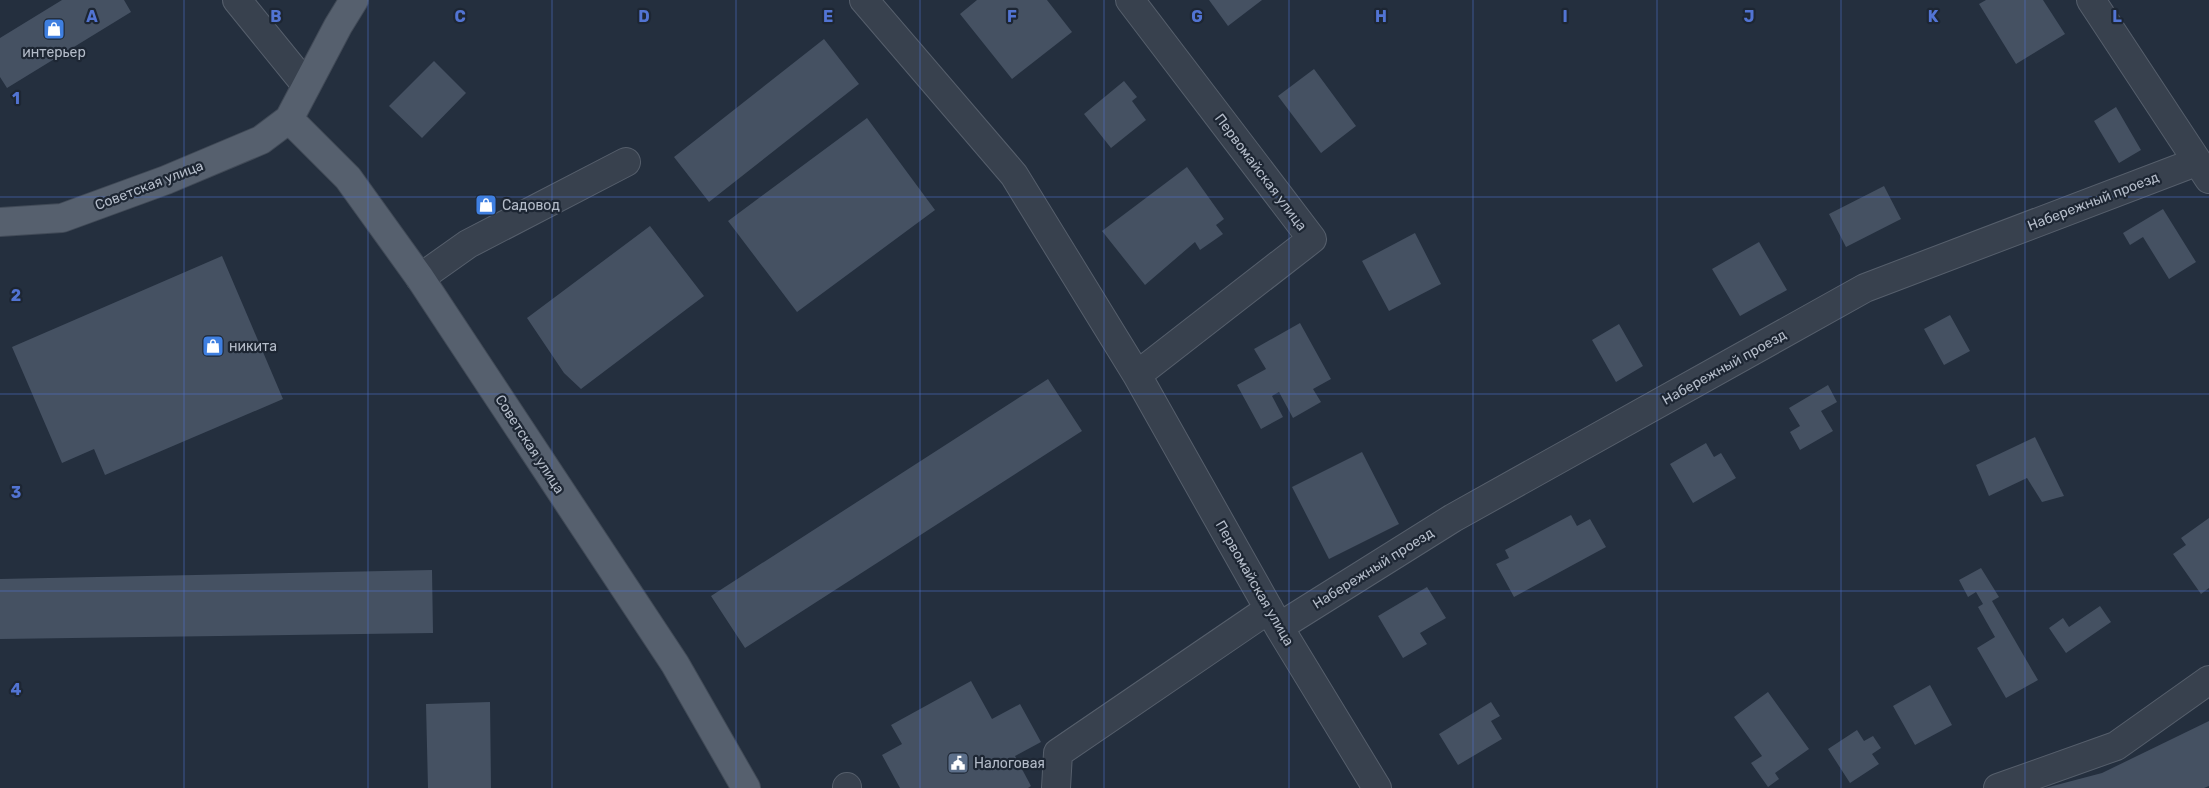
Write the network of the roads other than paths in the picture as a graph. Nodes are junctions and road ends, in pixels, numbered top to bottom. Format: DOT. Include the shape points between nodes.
graph roads {
  1 [pos="237,0"];
  2 [pos="354,0"];
  3 [pos="864,0"];
  4 [pos="1130,0"];
  5 [pos="2091,0"];
  6 [pos="306,85"];
  7 [pos="289,119"];
  8 [pos="626,162"];
  9 [pos="2203,170"];
  10 [pos="0,222"];
  11 [pos="420,278"];
  12 [pos="1137,375"];
  13 [pos="1274,618"];
  14 [pos="2209,680"];
  15 [pos="746,788"];
  16 [pos="1056,788"];
  17 [pos="1378,788"];
  18 [pos="1998,788"];
  1 -- 6 [label="street"];
  2 -- 6 [label="main road, Советская улица"];
  3 -- 12 [label="street, Первомайская улица" via="1014,175"];
  4 -- 12 [label="street, Первомайская улица" via="1312,239"];
  5 -- 9 [label="street"];
  6 -- 7 [label="main road, Советская улица"];
  7 -- 10 [label="main road, Советская улица" via="260,140 166,180 62,218"];
  7 -- 11 [label="main road, Советская улица" via="348,178"];
  8 -- 11 [label="street" via="468,244"];
  9 -- 13 [label="street, Набережный проезд" via="1865,288"];
  11 -- 15 [label="main road, Советская улица" via="675,664"];
  12 -- 13 [label="street, Первомайская улица"];
  13 -- 16 [label="street, Набережный проезд" via="1058,753"];
  13 -- 17 [label="street, Первомайская улица"];
  14 -- 18 [label="street" via="2116,746"];
}
